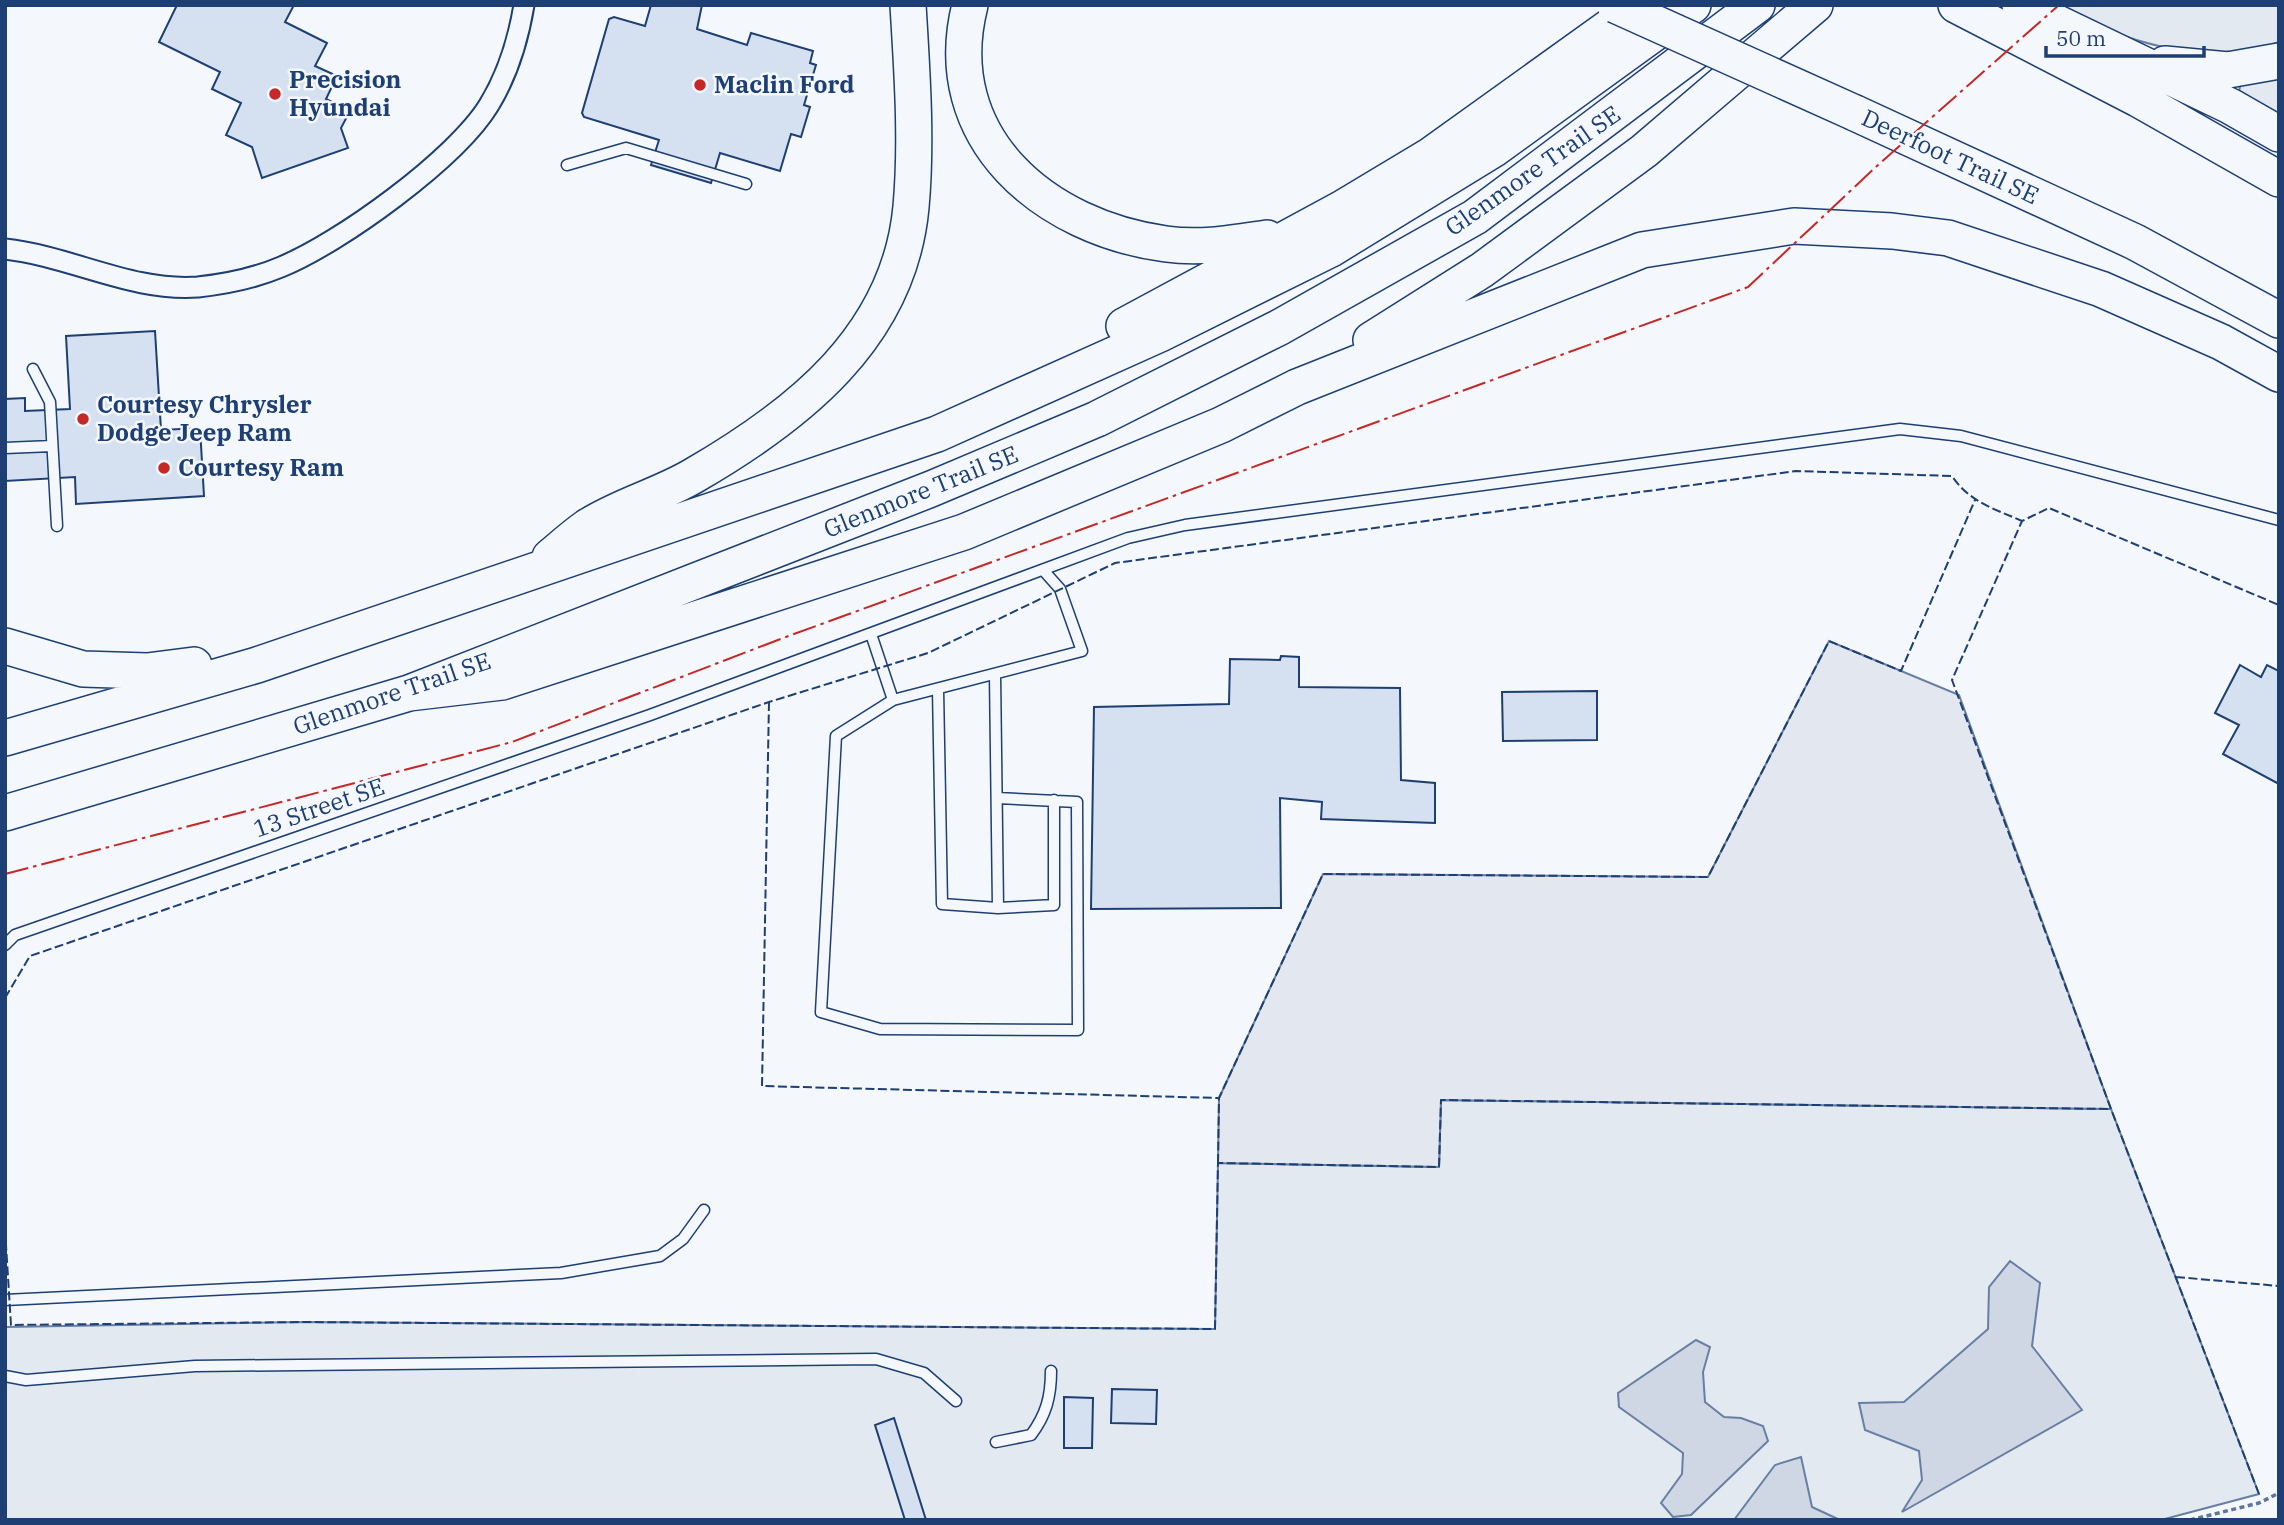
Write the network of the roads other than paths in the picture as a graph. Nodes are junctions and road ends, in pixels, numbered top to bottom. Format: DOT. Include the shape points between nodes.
graph roads {
  1 [pos="524,5"];
  2 [pos="908,5"];
  3 [pos="970,5"];
  4 [pos="1615,5"];
  5 [pos="1640,5"];
  6 [pos="1693,5"];
  7 [pos="1757,5"];
  8 [pos="1815,5"];
  9 [pos="1956,5"];
  10 [pos="2020,5"];
  11 [pos="2134,59"];
  12 [pos="2279,61"];
  13 [pos="2279,134"];
  14 [pos="566,165"];
  15 [pos="2279,179"];
  16 [pos="746,184"];
  17 [pos="1292,233"];
  18 [pos="5,249"];
  19 [pos="2279,320"];
  20 [pos="33,369"];
  21 [pos="2279,374"];
  22 [pos="1297,387"];
  23 [pos="937,435"];
  24 [pos="52,446"];
  25 [pos="5,448"];
  26 [pos="2279,520"];
  27 [pos="57,526"];
  28 [pos="1044,571"];
  29 [pos="531,572"];
  30 [pos="871,634"];
  31 [pos="5,646"];
  32 [pos="257,665"];
  33 [pos="995,674"];
  34 [pos="938,688"];
  35 [pos="409,693"];
  36 [pos="893,700"];
  37 [pos="5,738"];
  38 [pos="997,798"];
  39 [pos="1054,800"];
  40 [pos="11,814"];
  41 [pos="998,908"];
  42 [pos="5,945"];
  43 [pos="704,1210"];
  44 [pos="5,1300"];
  45 [pos="1051,1371"];
  46 [pos="5,1376"];
  47 [pos="956,1401"];
  48 [pos="996,1442"];
  1 -- 18 [label="street" via="505,75 468,134 397,194 282,267 196,287 152,285"];
  2 -- 29 [label="highway" via="911,208 889,287 850,354 817,391 758,436 691,478 589,526"];
  3 -- 17 [label="highway" via="966,76 978,120 1004,163 1045,200 1096,228 1169,245 1214,247"];
  4 -- 19 [label="highway, Deerfoot Trail SE, bridge" via="2135,242"];
  5 -- 17 [label="highway" via="1431,155 1342,209"];
  6 -- 23 [label="highway, Glenmore Trail SE" via="1494,149 1331,249 1171,329"];
  7 -- 35 [label="highway, Glenmore Trail SE" via="1475,218 1280,327 1097,419 944,484"];
  8 -- 22 [label="highway" via="1644,151 1482,271"];
  9 -- 15 [label="highway" via="2138,99"];
  10 -- 11 [label="highway"];
  11 -- 12 [label="highway" via="2228,70"];
  11 -- 13 [label="highway"];
  14 -- 16 [label="lane" via="626,148"];
  17 -- 23 [label="highway" via="1153,311 975,400"];
  20 -- 24 [label="lane" via="50,402"];
  21 -- 22 [label="highway" via="2221,342 2101,289 1992,250 1948,238 1892,231 1794,226 1642,250"];
  22 -- 35 [label="highway" via="1221,425 964,532 502,682"];
  23 -- 29 [label="highway, Glenmore Trail SE"];
  24 -- 25 [label="lane"];
  24 -- 27 [label="lane"];
  26 -- 28 [label="lane, 13 Street SE" via="1961,436 1900,429 1185,525 1128,538"];
  28 -- 30 [label="lane, 13 Street SE"];
  28 -- 33 [label="lane" via="1060,589 1082,651"];
  29 -- 32 [label="highway, Glenmore Trail SE"];
  30 -- 36 [label="lane"];
  30 -- 42 [label="lane, 13 Street SE" via="15,935"];
  31 -- 32 [label="highway" via="83,670"];
  32 -- 37 [label="highway, Glenmore Trail SE"];
  33 -- 34 [label="lane"];
  33 -- 38 [label="lane"];
  34 -- 36 [label="lane"];
  34 -- 41 [label="lane" via="942,904"];
  35 -- 40 [label="highway, Glenmore Trail SE"];
  36 -- 39 [label="lane" via="836,736 821,1012 880,1029 1078,1030 1077,802"];
  38 -- 39 [label="lane"];
  38 -- 41 [label="lane"];
  39 -- 41 [label="lane" via="1054,905"];
  43 -- 44 [label="lane" via="683,1238 660,1256 561,1273"];
  45 -- 48 [label="lane" via="1043,1419 1031,1435"];
  46 -- 47 [label="lane" via="26,1380 195,1366 876,1359 924,1373"];
}
